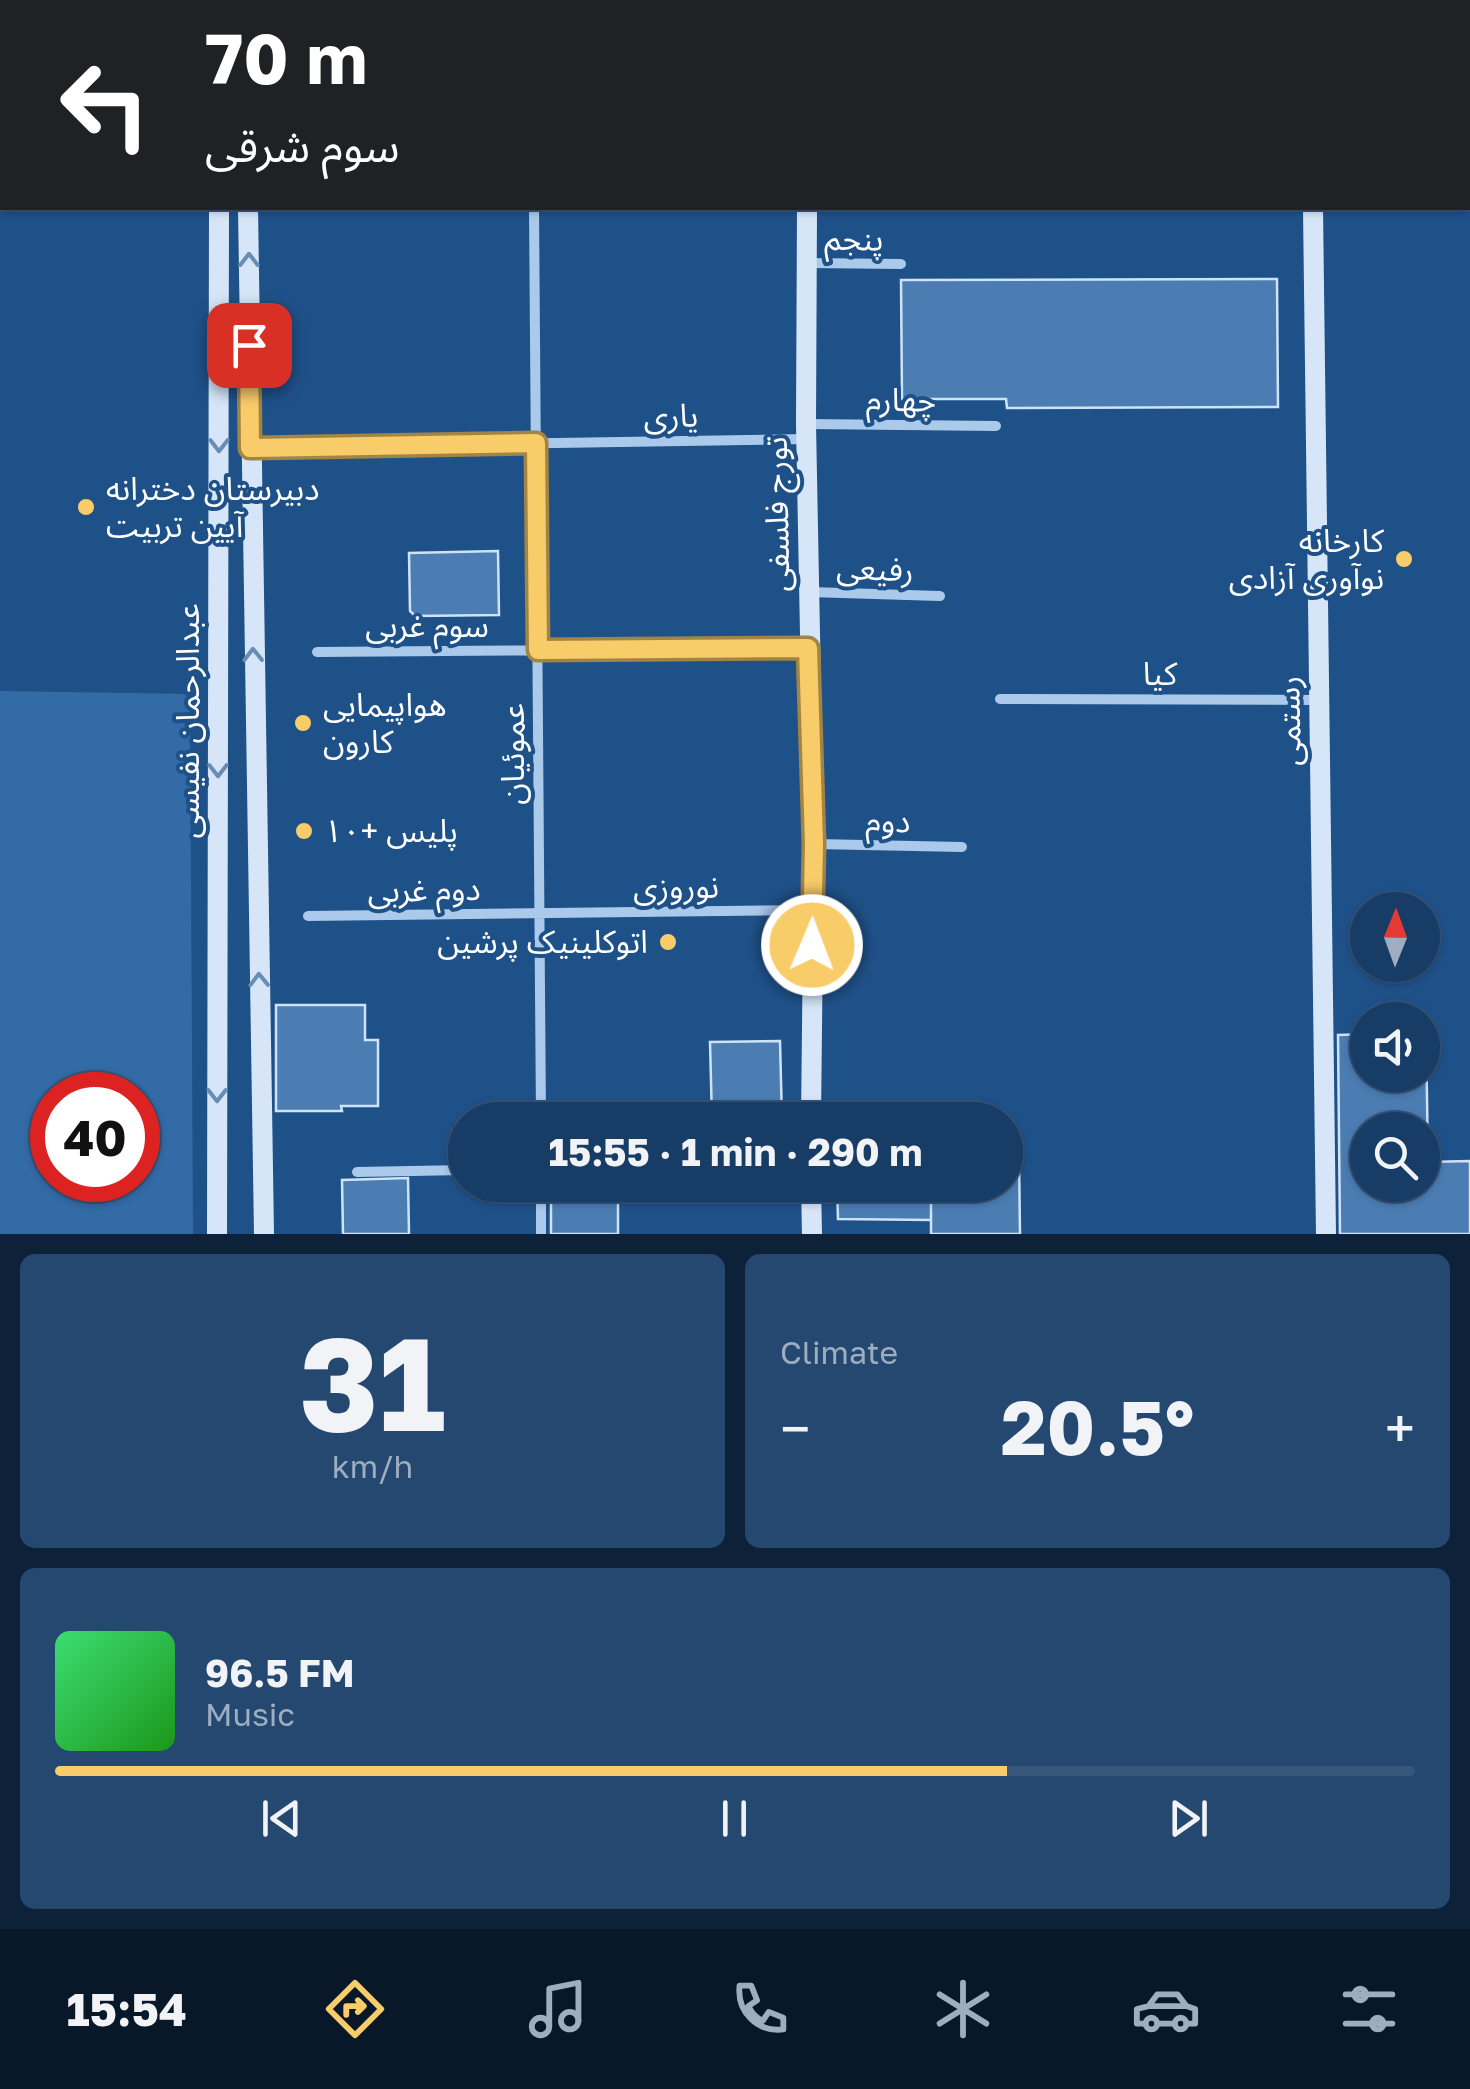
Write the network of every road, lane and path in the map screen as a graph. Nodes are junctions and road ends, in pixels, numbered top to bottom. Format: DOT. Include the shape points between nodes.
graph roads {
  1 [pos="219,210"];
  2 [pos="248,210"];
  3 [pos="534,210"];
  4 [pos="806,210"];
  5 [pos="1313,210"];
  6 [pos="806,263"];
  7 [pos="901,264"];
  8 [pos="996,426"];
  9 [pos="806,432"];
  10 [pos="536,443"];
  11 [pos="250,448"];
  12 [pos="808,592"];
  13 [pos="940,596"];
  14 [pos="808,648"];
  15 [pos="538,650"];
  16 [pos="317,652"];
  17 [pos="1000,698"];
  18 [pos="1319,700"];
  19 [pos="814,844"];
  20 [pos="962,847"];
  21 [pos="813,910"];
  22 [pos="539,914"];
  23 [pos="308,916"];
  24 [pos="541,1102"];
  25 [pos="811,1102"];
  26 [pos="448,1170"];
  27 [pos="357,1172"];
  28 [pos="541,1202"];
  29 [pos="811,1202"];
  30 [pos="264,1226"];
  31 [pos="217,1234"];
  32 [pos="542,1234"];
  33 [pos="812,1234"];
  34 [pos="1326,1234"];
  1 -- 31 [label="main road, عبدالرحمان نفیسی, one-way"];
  11 -- 2 [label="main road, عبدالرحمان نفیسی, one-way"];
  3 -- 10 [label="street, عموئیان"];
  4 -- 6 [label="main road, تورج فلسفی"];
  5 -- 18 [label="main road, رستمی"];
  6 -- 7 [label="street, پنجم"];
  6 -- 9 [label="main road, تورج فلسفی"];
  8 -- 9 [label="street, چهارم"];
  9 -- 10 [label="street, یاری"];
  9 -- 12 [label="main road, تورج فلسفی"];
  10 -- 11 [label="street, یاری"];
  10 -- 15 [label="street, عموئیان"];
  30 -- 11 [label="main road, عبدالرحمان نفیسی, one-way"];
  12 -- 13 [label="street, رفیعی"];
  12 -- 14 [label="main road, تورج فلسفی"];
  14 -- 15 [label="street, سوم غربی"];
  14 -- 19 [label="main road, تورج فلسفی"];
  15 -- 16 [label="street, سوم غربی"];
  15 -- 22 [label="street, عموئیان"];
  17 -- 18 [label="street, کیا"];
  18 -- 34 [label="main road, رستمی"];
  19 -- 20 [label="street, دوم"];
  19 -- 21 [label="main road, تورج فلسفی"];
  21 -- 22 [label="street, نوروزی"];
  21 -- 25 [label="main road, تورج فلسفی"];
  22 -- 23 [label="street, دوم غربی"];
  22 -- 24 [label="street, عموئیان"];
  26 -- 27 [label="street"];
  28 -- 32 [label="street"];
  29 -- 33 [label="main road"];
}
